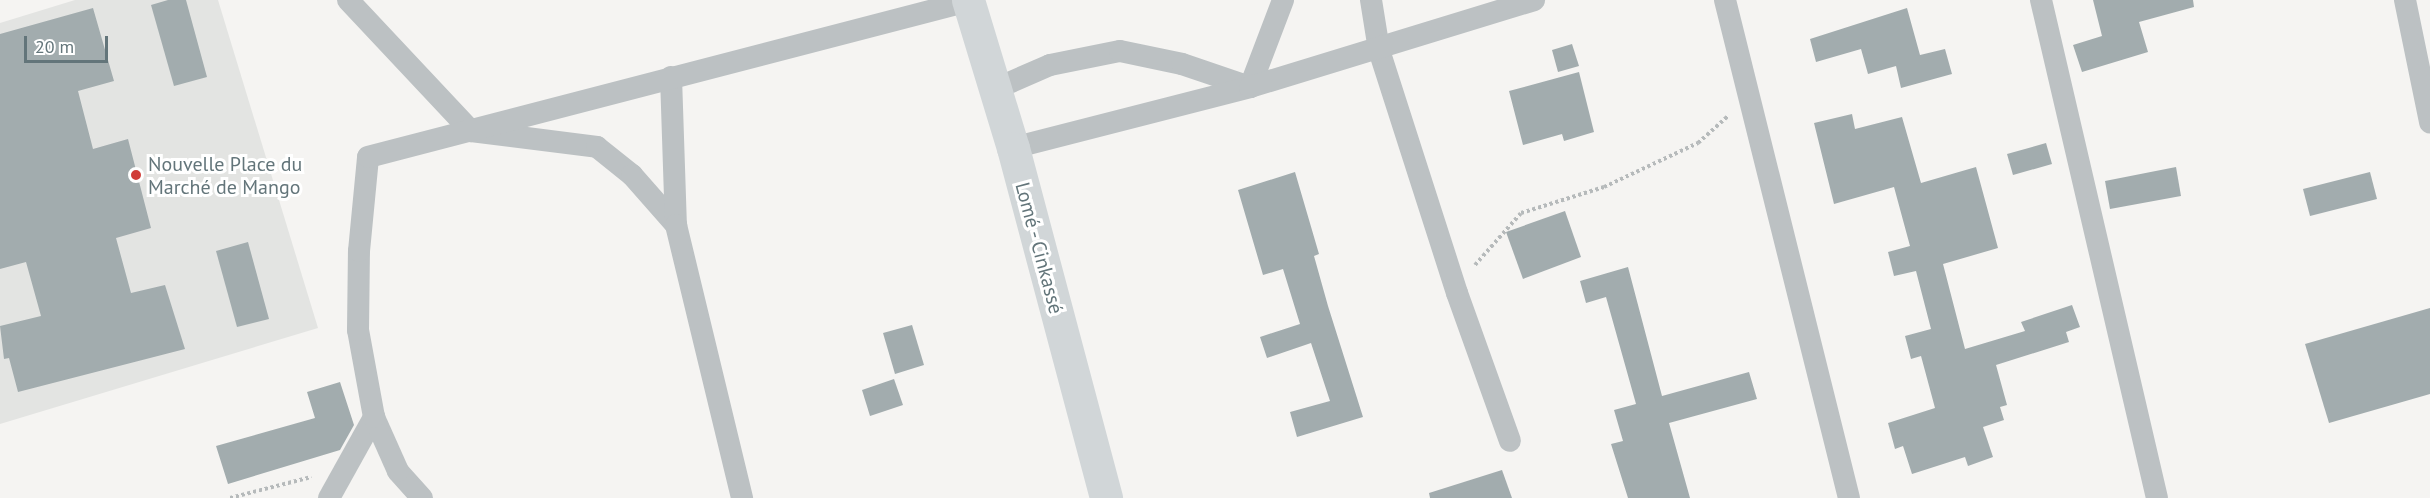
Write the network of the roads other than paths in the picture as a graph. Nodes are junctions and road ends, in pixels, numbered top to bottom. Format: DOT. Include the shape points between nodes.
graph roads {
  1 [pos="348,0"];
  2 [pos="968,0"];
  3 [pos="1283,0"];
  4 [pos="1371,0"];
  5 [pos="1534,0"];
  6 [pos="1725,0"];
  7 [pos="2041,0"];
  8 [pos="2405,0"];
  9 [pos="1379,50"];
  10 [pos="671,77"];
  11 [pos="1250,87"];
  12 [pos="995,89"];
  13 [pos="2430,122"];
  14 [pos="471,131"];
  15 [pos="1012,148"];
  16 [pos="676,225"];
  17 [pos="374,417"];
  18 [pos="1510,441"];
  19 [pos="329,498"];
  20 [pos="422,498"];
  21 [pos="742,498"];
  22 [pos="1106,498"];
  23 [pos="1849,498"];
  24 [pos="2157,498"];
  1 -- 14 [label="street"];
  2 -- 10 [label="street"];
  2 -- 12 [label="highway, Lomé - Cinkassé"];
  3 -- 11 [label="street"];
  4 -- 9 [label="street"];
  5 -- 9 [label="street"];
  6 -- 23 [label="street"];
  7 -- 24 [label="street"];
  8 -- 13 [label="street"];
  9 -- 11 [label="street"];
  9 -- 18 [label="street" via="1457,293"];
  10 -- 14 [label="street"];
  10 -- 16 [label="street"];
  11 -- 12 [label="street" via="1182,64 1120,51 1050,65"];
  11 -- 15 [label="street"];
  12 -- 15 [label="highway, Lomé - Cinkassé"];
  14 -- 16 [label="street" via="597,147 632,176"];
  14 -- 17 [label="street" via="368,157 359,251 358,330"];
  15 -- 22 [label="highway, Lomé - Cinkassé"];
  16 -- 21 [label="street"];
  17 -- 19 [label="street"];
  17 -- 20 [label="street" via="398,471"];
}
